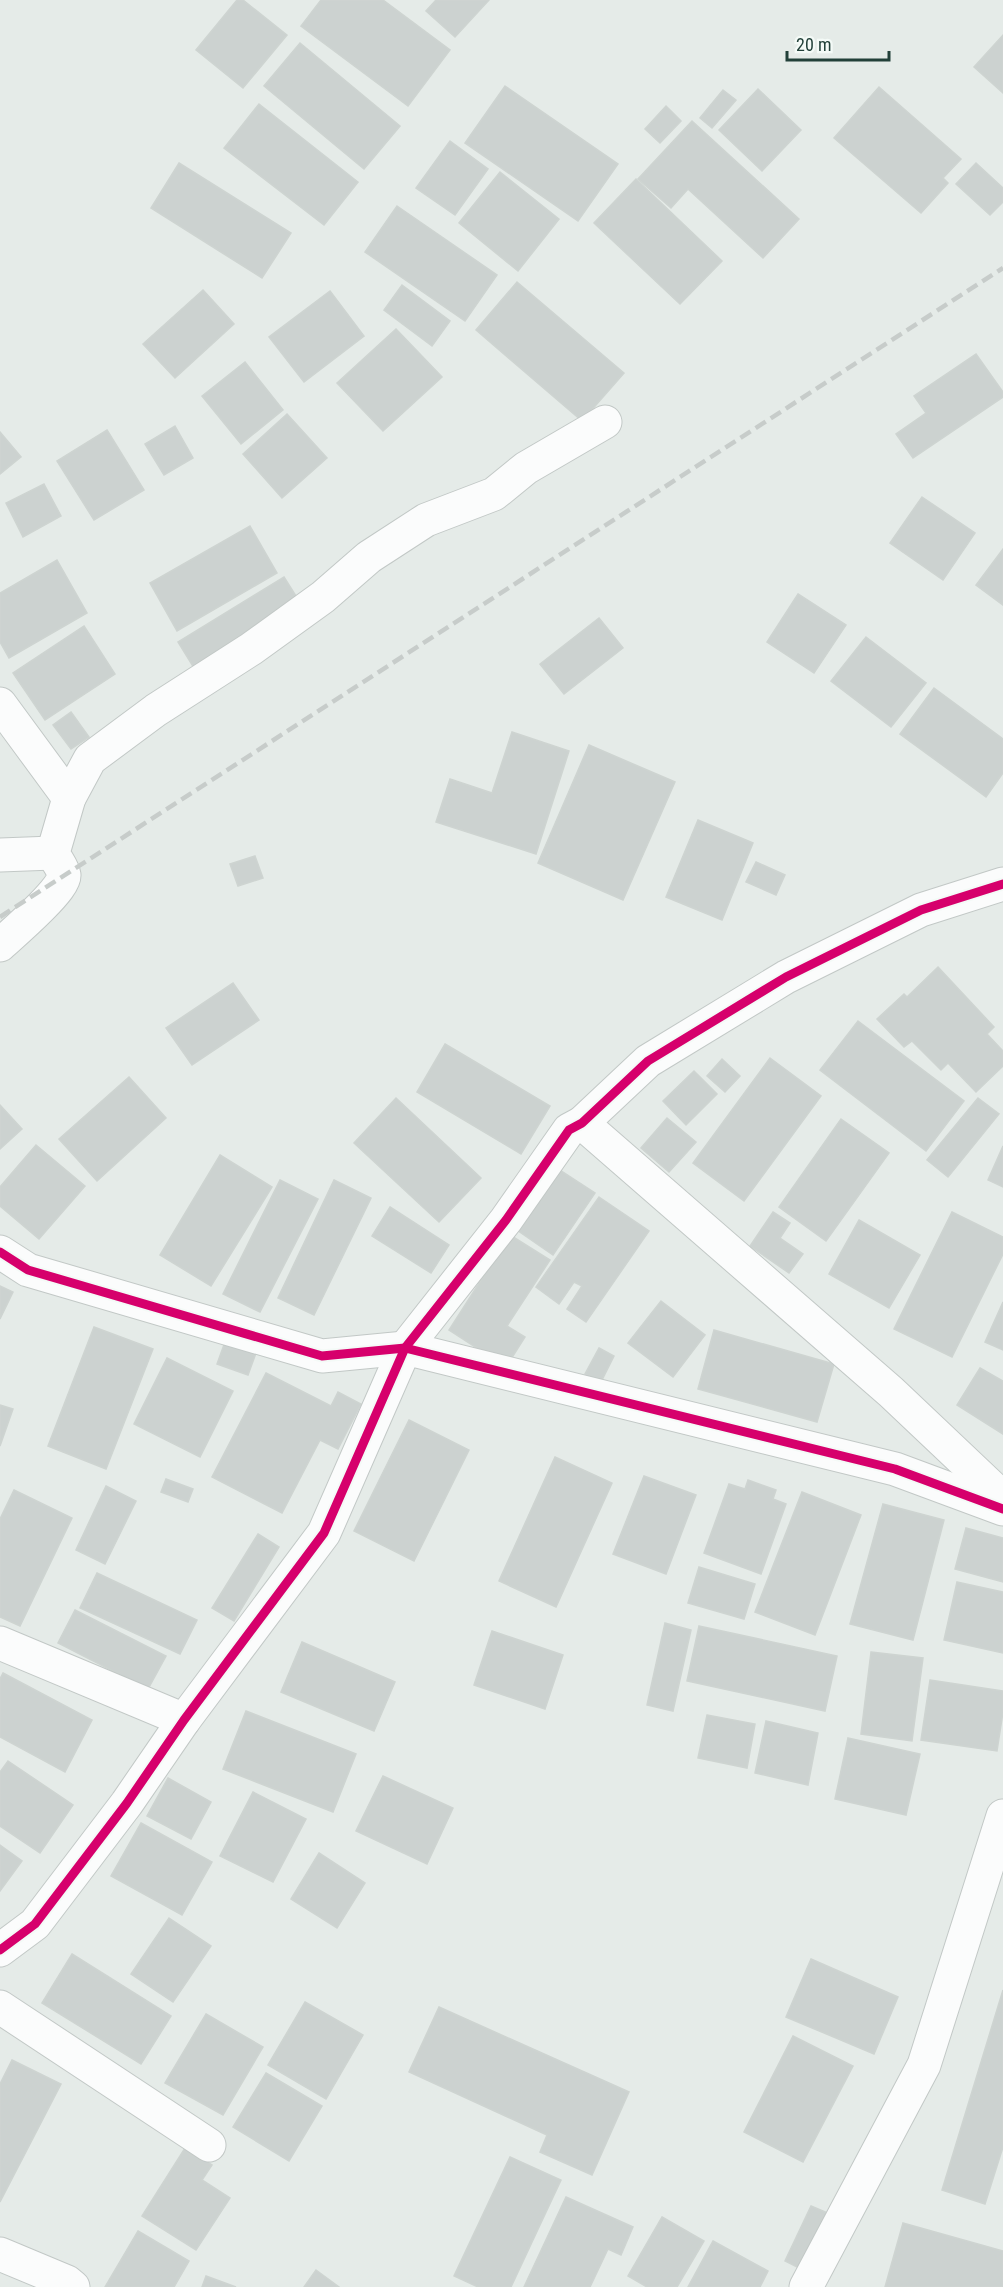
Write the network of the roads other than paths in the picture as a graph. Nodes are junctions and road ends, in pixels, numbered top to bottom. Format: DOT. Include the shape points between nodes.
graph roads {
  1 [pos="605,422"];
  2 [pos="0,704"];
  3 [pos="69,798"];
  4 [pos="53,854"];
  5 [pos="0,855"];
  6 [pos="1003,884"];
  7 [pos="0,945"];
  8 [pos="582,1124"];
  9 [pos="0,1252"];
  10 [pos="405,1348"];
  11 [pos="1003,1498"];
  12 [pos="1003,1509"];
  13 [pos="0,1643"];
  14 [pos="184,1720"];
  15 [pos="1003,1816"];
  16 [pos="0,1950"];
  17 [pos="0,2007"];
  18 [pos="209,2145"];
  19 [pos="0,2254"];
  20 [pos="73,2287"];
  21 [pos="806,2287"];
  1 -- 3 [label="street" via="526,468 494,494 426,520 369,557 278,630 156,710 90,759"];
  2 -- 3 [label="street"];
  3 -- 4 [label="street"];
  4 -- 5 [label="street"];
  4 -- 7 [label="street" via="63,880 49,899"];
  6 -- 8 [label="street" via="921,910 786,978 648,1061"];
  8 -- 10 [label="street" via="569,1130 500,1230"];
  8 -- 11 [label="street" via="891,1392"];
  9 -- 10 [label="street" via="28,1270 321,1356"];
  10 -- 12 [label="street" via="896,1469"];
  10 -- 14 [label="street" via="324,1533"];
  13 -- 14 [label="street"];
  14 -- 16 [label="street" via="35,1924"];
  15 -- 21 [label="street" via="924,2065"];
  17 -- 18 [label="street"];
  19 -- 20 [label="street"];
}
